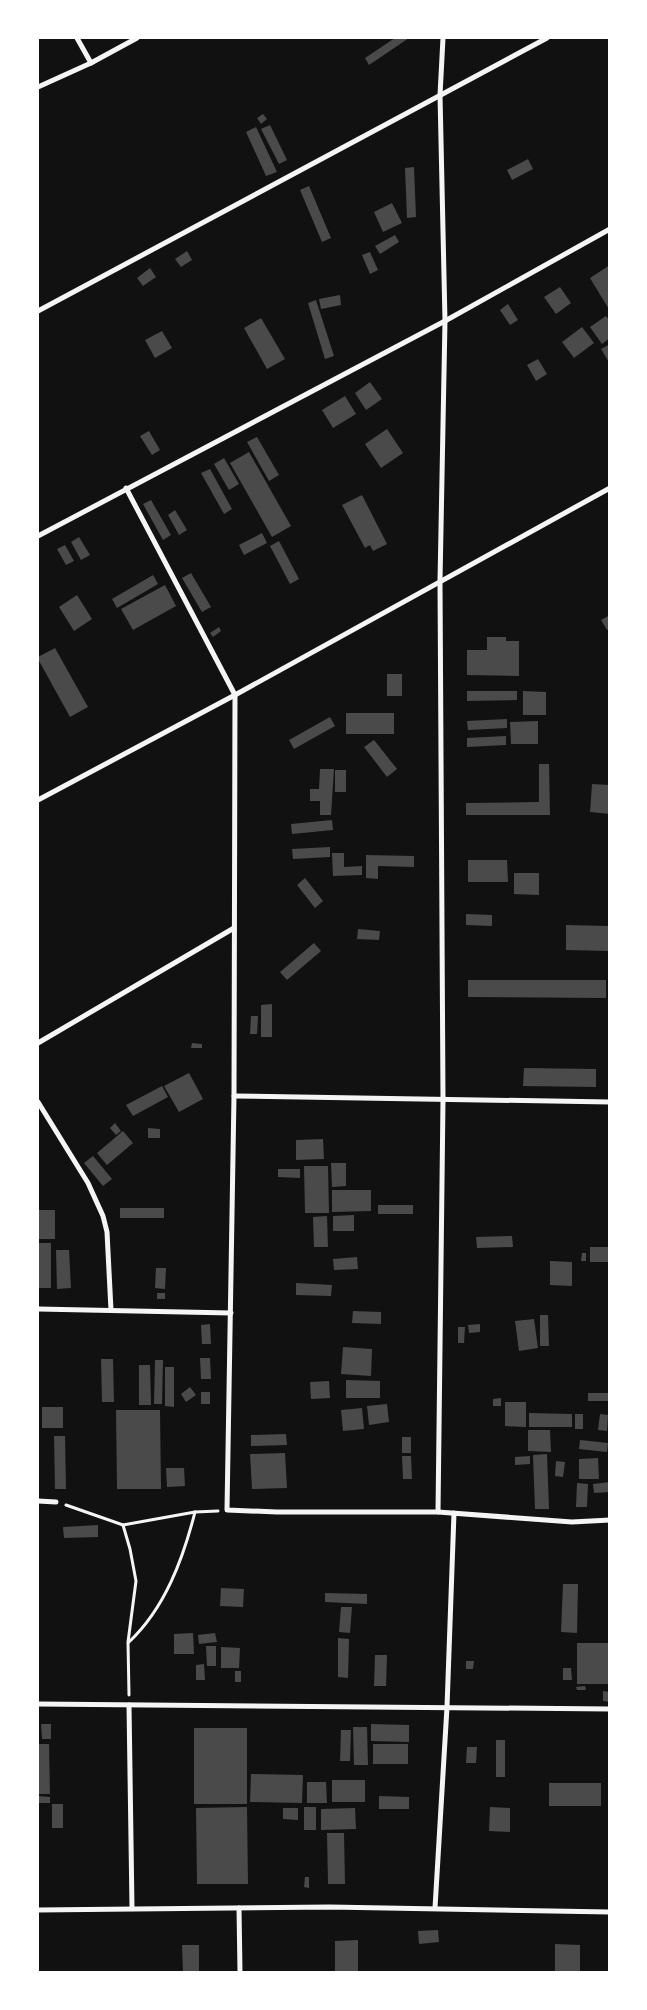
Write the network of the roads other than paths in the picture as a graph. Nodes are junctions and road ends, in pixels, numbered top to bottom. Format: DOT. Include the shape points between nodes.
graph roads {
  1 [pos="78,38"];
  2 [pos="137,38"];
  3 [pos="443,38"];
  4 [pos="547,38"];
  5 [pos="91,63"];
  6 [pos="38,87"];
  7 [pos="440,95"];
  8 [pos="610,229"];
  9 [pos="38,311"];
  10 [pos="445,321"];
  11 [pos="126,488"];
  12 [pos="610,488"];
  13 [pos="38,536"];
  14 [pos="440,580"];
  15 [pos="236,696"];
  16 [pos="38,800"];
  17 [pos="234,928"];
  18 [pos="38,1043"];
  19 [pos="234,1096"];
  20 [pos="443,1100"];
  21 [pos="38,1102"];
  22 [pos="610,1102"];
  23 [pos="38,1309"];
  24 [pos="111,1310"];
  25 [pos="231,1313"];
  26 [pos="38,1501"];
  27 [pos="56,1502"];
  28 [pos="438,1512"];
  29 [pos="454,1513"];
  30 [pos="610,1520"];
  31 [pos="38,1704"];
  32 [pos="129,1705"];
  33 [pos="446,1707"];
  34 [pos="610,1709"];
  35 [pos="132,1908"];
  36 [pos="239,1908"];
  37 [pos="435,1908"];
  38 [pos="38,1910"];
  39 [pos="610,1912"];
  40 [pos="240,1972"];
  1 -- 5 [label="street"];
  2 -- 5 [label="street"];
  3 -- 7 [label="street"];
  4 -- 7 [label="street"];
  5 -- 6 [label="street"];
  7 -- 9 [label="street"];
  7 -- 10 [label="street"];
  8 -- 10 [label="street"];
  10 -- 11 [label="street"];
  10 -- 14 [label="street"];
  11 -- 13 [label="street"];
  11 -- 15 [label="street"];
  12 -- 14 [label="street"];
  14 -- 15 [label="street"];
  14 -- 20 [label="street"];
  15 -- 16 [label="street"];
  15 -- 17 [label="street"];
  17 -- 18 [label="street"];
  17 -- 19 [label="street"];
  19 -- 20 [label="street"];
  19 -- 25 [label="street"];
  20 -- 22 [label="street"];
  20 -- 28 [label="street"];
  21 -- 24 [label="street" via="88,1183 103,1216 107,1232"];
  23 -- 24 [label="street"];
  24 -- 25 [label="street"];
  25 -- 28 [label="street" via="227,1510"];
  26 -- 27 [label="street"];
  28 -- 29 [label="street"];
  29 -- 30 [label="street" via="572,1522"];
  29 -- 33 [label="street"];
  31 -- 32 [label="street"];
  32 -- 33 [label="street"];
  32 -- 35 [label="street"];
  33 -- 34 [label="street"];
  33 -- 37 [label="street"];
  35 -- 36 [label="street"];
  35 -- 38 [label="street"];
  36 -- 37 [label="street"];
  36 -- 40 [label="street"];
  37 -- 39 [label="street"];
}
